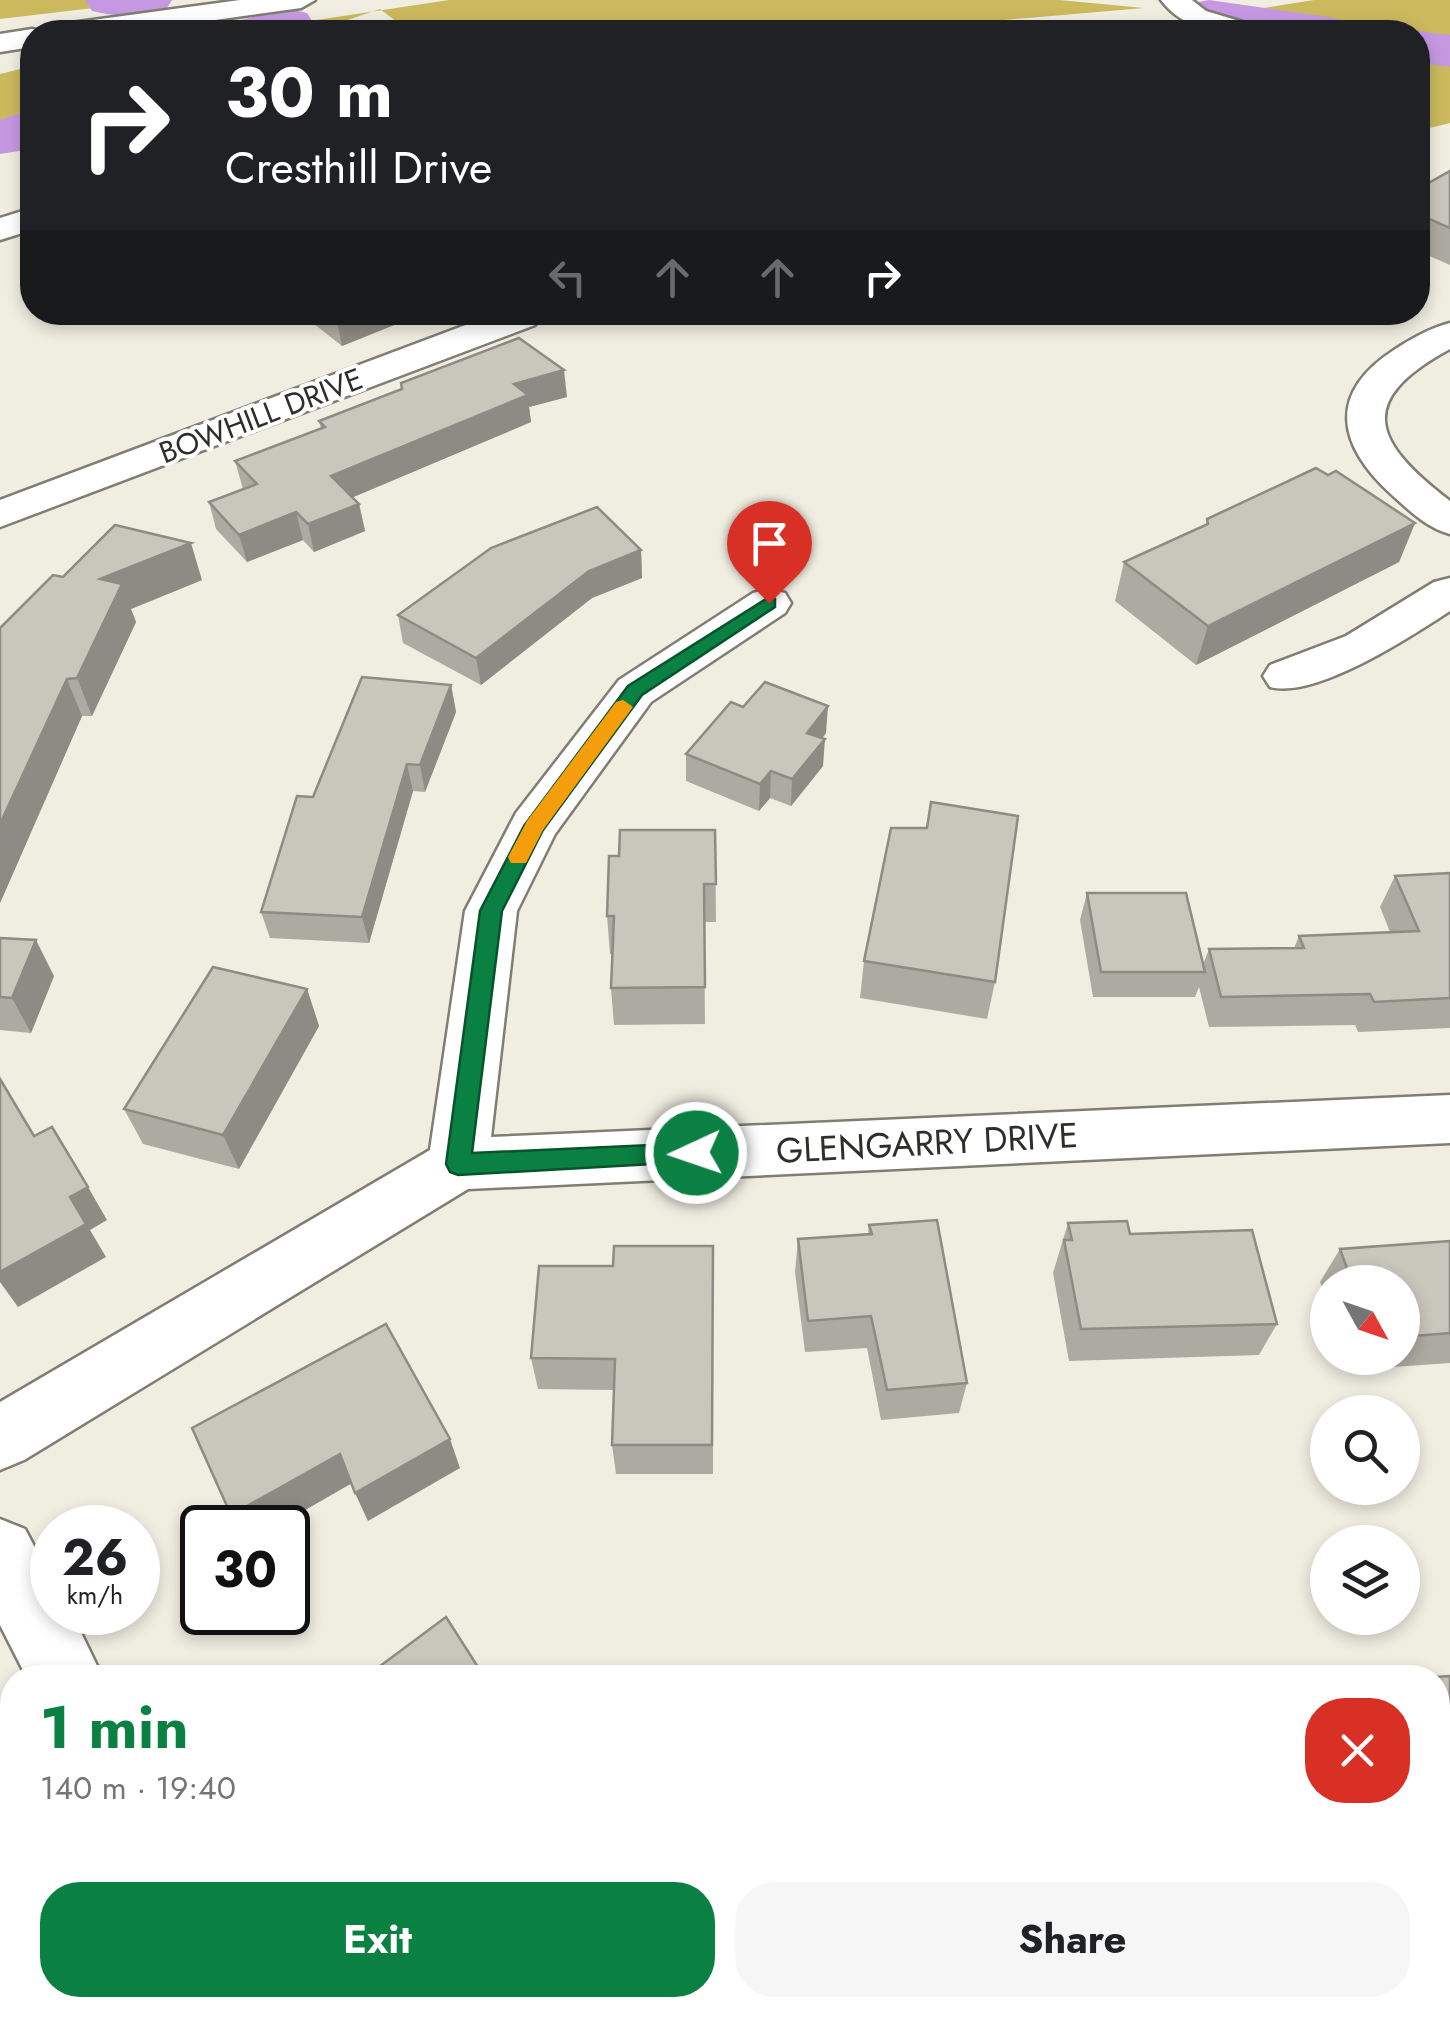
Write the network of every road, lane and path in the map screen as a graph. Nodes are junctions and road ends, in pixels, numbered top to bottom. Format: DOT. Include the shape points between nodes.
graph roads {
  1 [pos="301,0"];
  2 [pos="1174,0"];
  3 [pos="157,20"];
  4 [pos="1203,20"];
  5 [pos="501,325"];
  6 [pos="1450,334"];
  7 [pos="0,514"];
  8 [pos="1450,521"];
  9 [pos="1450,592"];
  10 [pos="769,603"];
  11 [pos="1286,676"];
  12 [pos="1450,1119"];
  13 [pos="458,1164"];
  14 [pos="0,1438"];
  15 [pos="0,1554"];
  16 [pos="60,1665"];
  1 -- 3 [label="street"];
  2 -- 4 [label="street"];
  5 -- 7 [label="street, BOWHILL DRIVE"];
  6 -- 8 [label="street" via="1400,364 1371,392 1363,416 1382,466"];
  9 -- 11 [label="street" via="1362,646"];
  10 -- 13 [label="street" via="635,691 534,826 491,911"];
  12 -- 13 [label="street, GLENGARRY DRIVE"];
  13 -- 14 [label="street, GLENGARRY DRIVE"];
  15 -- 16 [label="street"];
}
